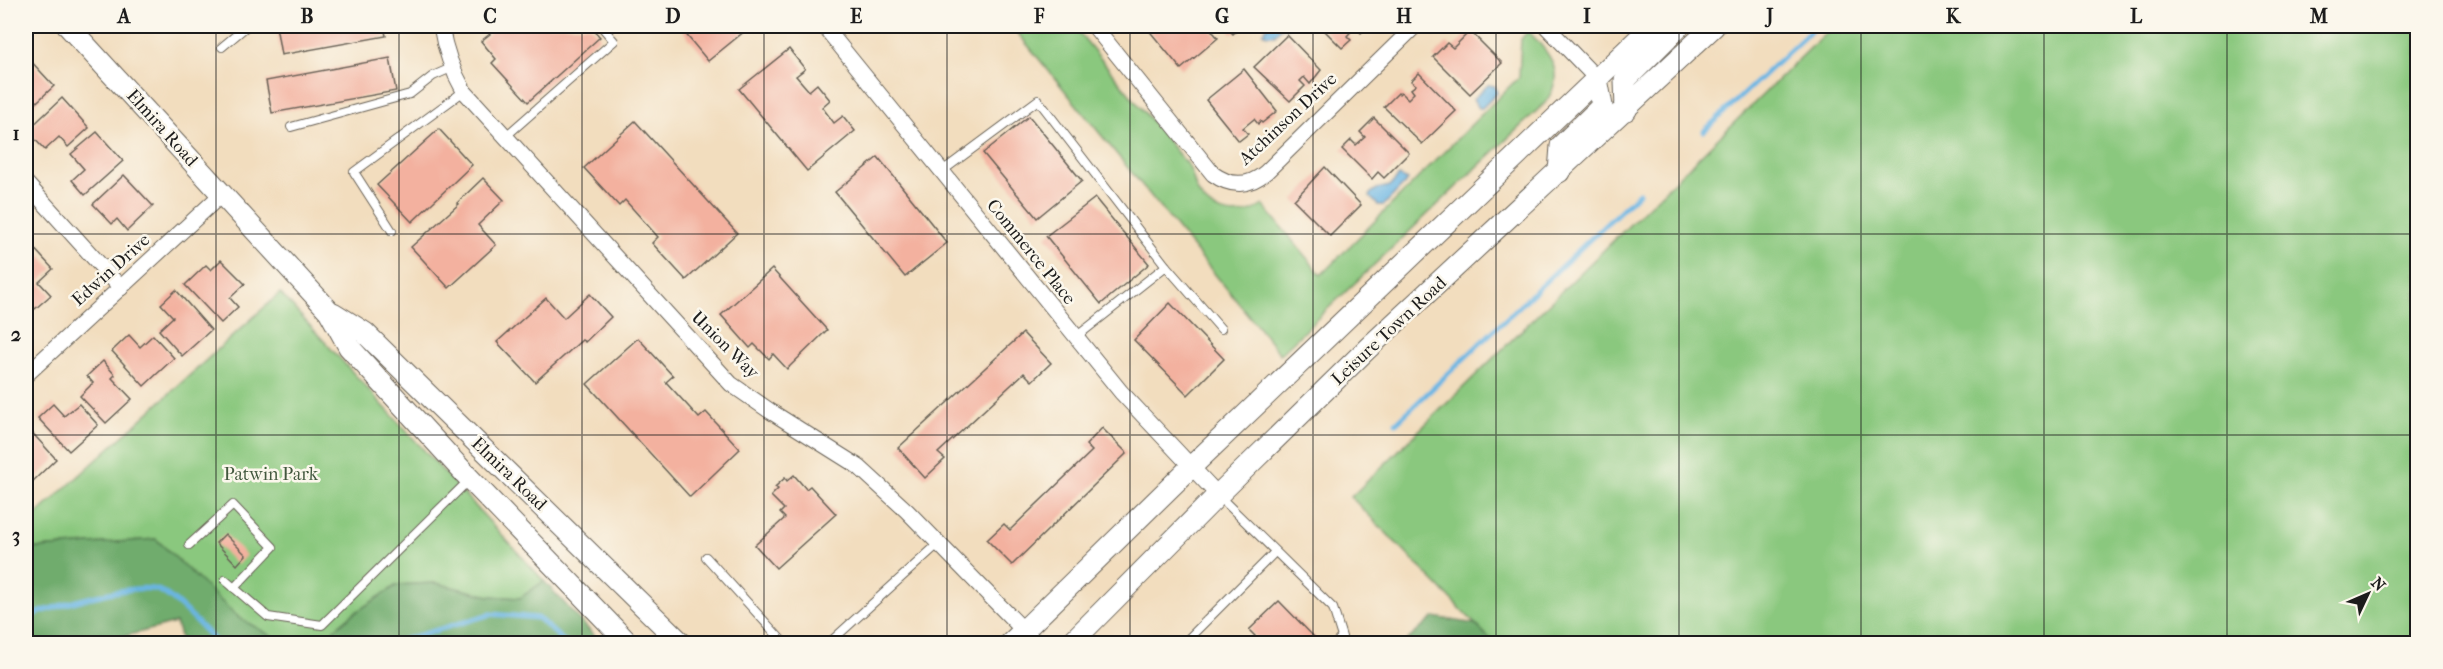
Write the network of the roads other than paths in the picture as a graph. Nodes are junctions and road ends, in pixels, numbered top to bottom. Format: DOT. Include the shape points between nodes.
graph roads {
  1 [pos="68,26"];
  2 [pos="247,26"];
  3 [pos="441,26"];
  4 [pos="601,26"];
  5 [pos="824,26"];
  6 [pos="1094,26"];
  7 [pos="1415,26"];
  8 [pos="1546,26"];
  9 [pos="1652,26"];
  10 [pos="1679,26"];
  11 [pos="1714,26"];
  12 [pos="222,47"];
  13 [pos="451,68"];
  14 [pos="1597,79"];
  15 [pos="464,91"];
  16 [pos="1626,110"];
  17 [pos="291,127"];
  18 [pos="506,136"];
  19 [pos="941,172"];
  20 [pos="1559,172"];
  21 [pos="26,183"];
  22 [pos="222,194"];
  23 [pos="392,231"];
  24 [pos="1166,266"];
  25 [pos="121,288"];
  26 [pos="330,311"];
  27 [pos="1221,329"];
  28 [pos="1076,337"];
  29 [pos="26,375"];
  30 [pos="1190,468"];
  31 [pos="470,480"];
  32 [pos="1218,495"];
  33 [pos="938,544"];
  34 [pos="189,545"];
  35 [pos="1275,552"];
  36 [pos="706,557"];
  37 [pos="225,580"];
  38 [pos="234,588"];
  39 [pos="1023,639"];
  40 [pos="629,644"];
  41 [pos="682,644"];
  42 [pos="785,644"];
  43 [pos="828,644"];
  44 [pos="1070,644"];
  45 [pos="1183,644"];
  46 [pos="1335,644"];
  1 -- 22 [label="main road, Elmira Road"];
  2 -- 12 [label="lane"];
  3 -- 13 [label="street, Union Way"];
  4 -- 18 [label="lane" via="614,41"];
  5 -- 19 [label="street, Commerce Place"];
  6 -- 7 [label="street, Atchinson Drive" via="1213,174 1239,184 1266,172"];
  8 -- 14 [label="street"];
  9 -- 14 [label="main road"];
  10 -- 16 [label="main road" via="1625,80"];
  11 -- 16 [label="main road, Leisure Town Road"];
  13 -- 15 [label="street, Union Way"];
  13 -- 17 [label="lane" via="410,94"];
  14 -- 20 [label="main road" via="1602,106 1561,146"];
  14 -- 30 [label="main road"];
  15 -- 18 [label="street, Union Way"];
  15 -- 23 [label="lane" via="354,172"];
  16 -- 20 [label="main road, Leisure Town Road"];
  18 -- 33 [label="street, Union Way" via="731,384 859,467"];
  19 -- 24 [label="lane" via="1038,100"];
  19 -- 28 [label="street, Commerce Place"];
  20 -- 32 [label="main road, Leisure Town Road" via="1367,349"];
  21 -- 25 [label="street"];
  22 -- 25 [label="street, Edwin Drive"];
  22 -- 26 [label="main road, Elmira Road"];
  24 -- 27 [label="lane"];
  24 -- 28 [label="lane"];
  25 -- 29 [label="street, Edwin Drive"];
  26 -- 31 [label="main road, Elmira Road" via="349,346"];
  26 -- 41 [label="main road, Elmira Road" via="365,333"];
  28 -- 30 [label="street, Commerce Place"];
  30 -- 32 [label="street, Commerce Place"];
  30 -- 39 [label="main road"];
  31 -- 38 [label="lane" via="322,625 267,617"];
  31 -- 40 [label="main road, Elmira Road"];
  32 -- 35 [label="lane"];
  32 -- 44 [label="main road, Leisure Town Road"];
  33 -- 39 [label="street, Union Way"];
  33 -- 43 [label="lane"];
  34 -- 38 [label="lane" via="233,505 273,547"];
  35 -- 45 [label="lane"];
  35 -- 46 [label="lane" via="1333,608 1342,637"];
  36 -- 42 [label="lane"];
  37 -- 38 [label="lane"];
}
